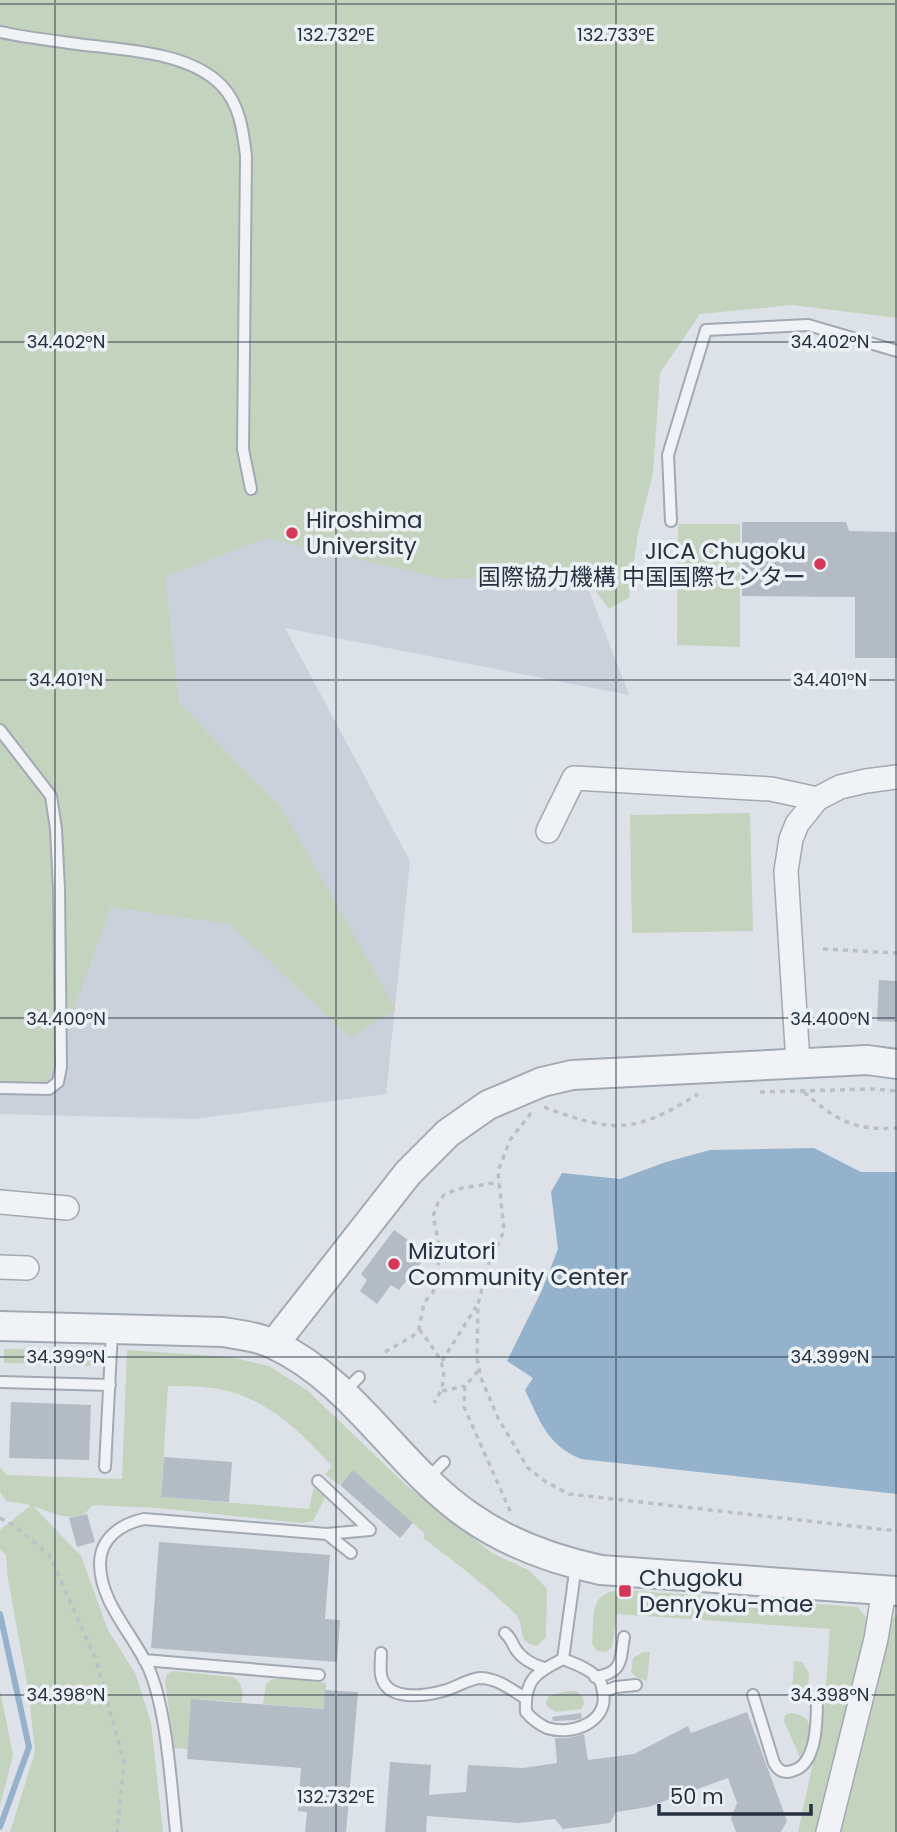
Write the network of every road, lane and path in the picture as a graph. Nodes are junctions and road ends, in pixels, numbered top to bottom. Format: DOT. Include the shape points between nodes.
graph roads {
  1 [pos="0,32"];
  2 [pos="897,351"];
  3 [pos="251,489"];
  4 [pos="671,521"];
  5 [pos="0,730"];
  6 [pos="897,777"];
  7 [pos="817,799"];
  8 [pos="548,831"];
  9 [pos="822,949"];
  10 [pos="897,953"];
  11 [pos="798,1063"];
  12 [pos="897,1064"];
  13 [pos="0,1088"];
  14 [pos="803,1091"];
  15 [pos="897,1091"];
  16 [pos="751,1092"];
  17 [pos="688,1093"];
  18 [pos="554,1103"];
  19 [pos="531,1113"];
  20 [pos="897,1128"];
  21 [pos="499,1182"];
  22 [pos="0,1202"];
  23 [pos="67,1208"];
  24 [pos="0,1267"];
  25 [pos="27,1268"];
  26 [pos="478,1304"];
  27 [pos="0,1326"];
  28 [pos="112,1329"];
  29 [pos="419,1329"];
  30 [pos="274,1345"];
  31 [pos="386,1352"];
  32 [pos="442,1361"];
  33 [pos="479,1370"];
  34 [pos="0,1382"];
  35 [pos="110,1385"];
  36 [pos="465,1386"];
  37 [pos="442,1391"];
  38 [pos="434,1403"];
  39 [pos="105,1466"];
  40 [pos="318,1481"];
  41 [pos="0,1518"];
  42 [pos="517,1523"];
  43 [pos="897,1531"];
  44 [pos="327,1534"];
  45 [pos="351,1553"];
  46 [pos="576,1565"];
  47 [pos="891,1590"];
  48 [pos="505,1633"];
  49 [pos="624,1637"];
  50 [pos="381,1653"];
  51 [pos="564,1659"];
  52 [pos="144,1660"];
  53 [pos="544,1668"];
  54 [pos="465,1671"];
  55 [pos="319,1675"];
  56 [pos="595,1676"];
  57 [pos="480,1678"];
  58 [pos="636,1685"];
  59 [pos="603,1692"];
  60 [pos="753,1695"];
  61 [pos="817,1696"];
  62 [pos="525,1698"];
  63 [pos="117,1832"];
  64 [pos="176,1832"];
  65 [pos="828,1832"];
  1 -- 3 [label="lane" via="129,49 189,64 209,73 234,103 246,156 243,449"];
  2 -- 4 [label="lane" via="808,325 706,330 667,455"];
  5 -- 13 [label="lane" via="51,796 57,841 61,1067 58,1082 49,1089"];
  6 -- 7 [label="street" via="840,787"];
  7 -- 8 [label="street" via="771,789 574,778"];
  7 -- 11 [label="street" via="797,824 787,854"];
  9 -- 10 [label="path"];
  11 -- 12 [label="street" via="867,1060"];
  11 -- 30 [label="street" via="572,1075 488,1105 448,1133 408,1173"];
  14 -- 15 [label="path"];
  14 -- 16 [label="path"];
  14 -- 20 [label="path" via="830,1115 847,1123"];
  17 -- 18 [label="path" via="699,1093 665,1114 613,1126 542,1106"];
  19 -- 21 [label="path" via="502,1156"];
  21 -- 26 [label="path" via="504,1231"];
  21 -- 29 [label="path" via="457,1189 438,1203 433,1216 439,1244 438,1280 424,1303"];
  22 -- 23 [label="street"];
  24 -- 25 [label="street"];
  26 -- 32 [label="path"];
  26 -- 33 [label="path"];
  27 -- 28 [label="street"];
  28 -- 30 [label="street" via="223,1332"];
  28 -- 35 [label="lane"];
  29 -- 31 [label="path"];
  29 -- 32 [label="path"];
  30 -- 46 [label="street" via="351,1385 436,1471 468,1516 558,1561"];
  32 -- 37 [label="path"];
  33 -- 36 [label="path"];
  33 -- 43 [label="path" via="498,1418 528,1468 569,1494"];
  34 -- 35 [label="lane"];
  35 -- 39 [label="lane"];
  36 -- 37 [label="path"];
  36 -- 42 [label="path" via="464,1407"];
  37 -- 38 [label="path"];
  40 -- 44 [label="lane" via="370,1530"];
  41 -- 63 [label="path" via="50,1556 96,1660 124,1762"];
  44 -- 45 [label="lane"];
  44 -- 52 [label="lane" via="144,1519 115,1530 100,1560 101,1582"];
  46 -- 47 [label="street"];
  46 -- 51 [label="lane"];
  47 -- 65 [label="street"];
  48 -- 53 [label="lane" via="516,1650"];
  49 -- 56 [label="lane" via="620,1666 610,1675"];
  50 -- 57 [label="lane" via="381,1676 396,1693 416,1696"];
  51 -- 53 [label="lane"];
  51 -- 56 [label="lane"];
  52 -- 55 [label="lane"];
  52 -- 64 [label="lane" via="159,1702"];
  53 -- 62 [label="lane" via="530,1681"];
  54 -- 57 [label="lane"];
  56 -- 59 [label="lane"];
  57 -- 62 [label="lane" via="502,1683"];
  58 -- 59 [label="lane"];
  59 -- 62 [label="lane" via="599,1714 569,1731 535,1722 526,1712"];
  60 -- 61 [label="lane" via="774,1763 784,1772 804,1766 810,1757"];
}
